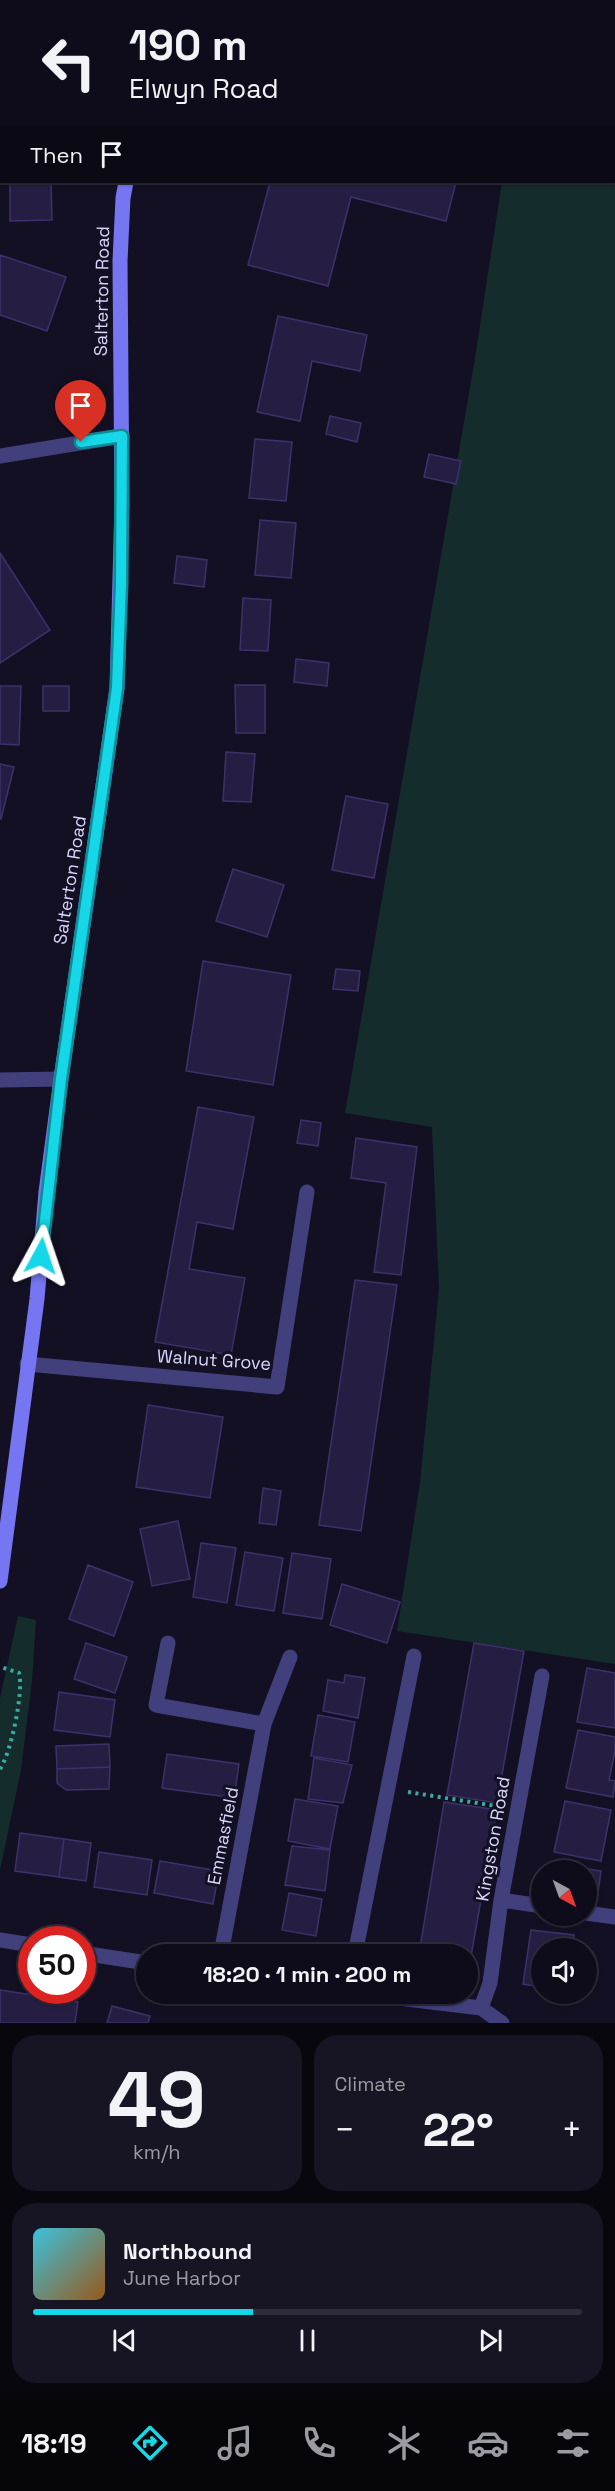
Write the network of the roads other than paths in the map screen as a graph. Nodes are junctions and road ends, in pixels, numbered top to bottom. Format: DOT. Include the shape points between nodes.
graph roads {
  1 [pos="126,183"];
  2 [pos="122,436"];
  3 [pos="0,456"];
  4 [pos="61,1079"];
  5 [pos="0,1080"];
  6 [pos="307,1192"];
  7 [pos="27,1364"];
  8 [pos="0,1578"];
  9 [pos="168,1643"];
  10 [pos="414,1656"];
  11 [pos="290,1657"];
  12 [pos="542,1676"];
  13 [pos="264,1724"];
  14 [pos="501,1900"];
  15 [pos="531,1904"];
  16 [pos="597,1915"];
  17 [pos="615,1917"];
  18 [pos="0,1940"];
  19 [pos="18,1943"];
  20 [pos="222,1944"];
  21 [pos="357,1944"];
  22 [pos="96,1955"];
  23 [pos="136,1961"];
  24 [pos="448,2004"];
  25 [pos="481,2008"];
  26 [pos="502,2023"];
  1 -- 2 [label="main road, Salterton Road" via="120,261"];
  2 -- 3 [label="street"];
  2 -- 4 [label="main road, Salterton Road" via="117,688"];
  4 -- 5 [label="street"];
  4 -- 7 [label="main road, Salterton Road"];
  6 -- 7 [label="street, Walnut Grove" via="277,1387"];
  7 -- 8 [label="main road, Salterton Road"];
  9 -- 13 [label="street" via="156,1705"];
  10 -- 21 [label="street"];
  11 -- 13 [label="street, Emmasfield"];
  12 -- 14 [label="street, Kingston Road"];
  13 -- 20 [label="street, Emmasfield"];
  14 -- 15 [label="street"];
  14 -- 25 [label="street, Kingston Road" via="490,1983"];
  16 -- 17 [label="street"];
  18 -- 19 [label="street"];
  22 -- 23 [label="street"];
  24 -- 25 [label="street"];
  25 -- 26 [label="street"];
}
